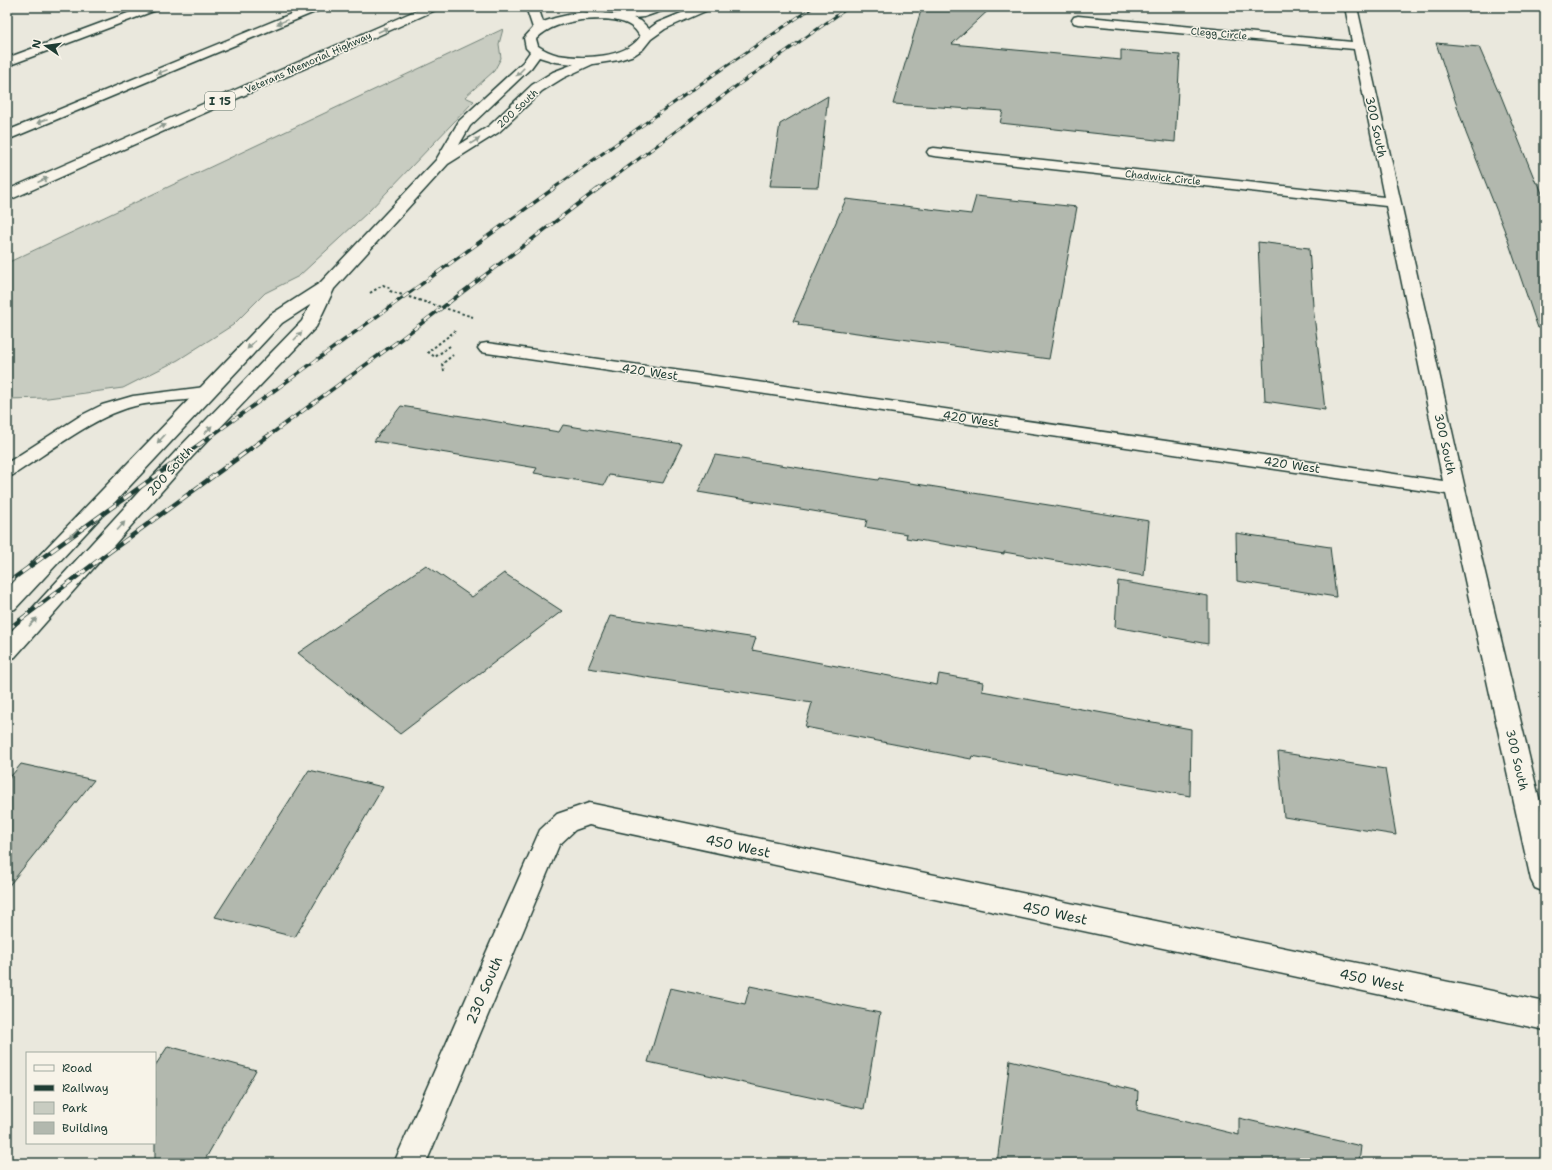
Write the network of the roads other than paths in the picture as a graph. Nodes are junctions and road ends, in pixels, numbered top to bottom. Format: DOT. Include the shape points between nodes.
graph roads {
  1 [pos="155,7"];
  2 [pos="318,7"];
  3 [pos="434,7"];
  4 [pos="532,7"];
  5 [pos="561,7"];
  6 [pos="663,7"];
  7 [pos="706,7"];
  8 [pos="1351,7"];
  9 [pos="592,16"];
  10 [pos="606,16"];
  11 [pos="1078,20"];
  12 [pos="539,28"];
  13 [pos="646,37"];
  14 [pos="1359,46"];
  15 [pos="537,51"];
  16 [pos="596,60"];
  17 [pos="7,62"];
  18 [pos="7,136"];
  19 [pos="934,152"];
  20 [pos="442,162"];
  21 [pos="7,196"];
  22 [pos="1392,202"];
  23 [pos="326,287"];
  24 [pos="487,348"];
  25 [pos="205,392"];
  26 [pos="7,471"];
  27 [pos="1455,489"];
  28 [pos="7,603"];
  29 [pos="7,651"];
  30 [pos="566,822"];
  31 [pos="1545,880"];
  32 [pos="1545,1016"];
  33 [pos="410,1163"];
  1 -- 17 [label="main road"];
  2 -- 18 [label="main road, one-way"];
  21 -- 3 [label="main road, Veterans Memorial Highway / I 15, one-way"];
  4 -- 12 [label="main road"];
  5 -- 9 [label="main road"];
  6 -- 10 [label="main road" via="644,13"];
  7 -- 13 [label="main road" via="661,26"];
  8 -- 14 [label="main road, 300 South"];
  9 -- 10 [label="main road"];
  9 -- 12 [label="main road" via="557,20"];
  10 -- 13 [label="main road" via="627,20 641,27"];
  11 -- 14 [label="main road, Clegg Circle"];
  12 -- 15 [label="main road" via="530,38 532,48"];
  13 -- 16 [label="main road" via="638,47 620,55"];
  14 -- 22 [label="main road, 300 South"];
  15 -- 16 [label="main road" via="546,56 569,60"];
  15 -- 20 [label="main road, 200 South, one-way" via="527,65 464,124"];
  20 -- 16 [label="main road, 200 South, one-way" via="494,129 537,88 558,75"];
  19 -- 22 [label="main road, Chadwick Circle"];
  20 -- 23 [label="main road, 200 South"];
  22 -- 27 [label="main road, 300 South"];
  23 -- 25 [label="main road, 200 South, one-way" via="276,319"];
  29 -- 23 [label="main road, 200 South, one-way" via="184,454 310,323"];
  24 -- 27 [label="main road, 420 West"];
  25 -- 26 [label="lane" via="133,401 108,409 86,420"];
  25 -- 28 [label="main road, 200 South, one-way"];
  27 -- 31 [label="main road, 300 South"];
  30 -- 32 [label="main road, 450 West" via="589,814"];
  30 -- 33 [label="main road, 230 South" via="549,838"];
}
